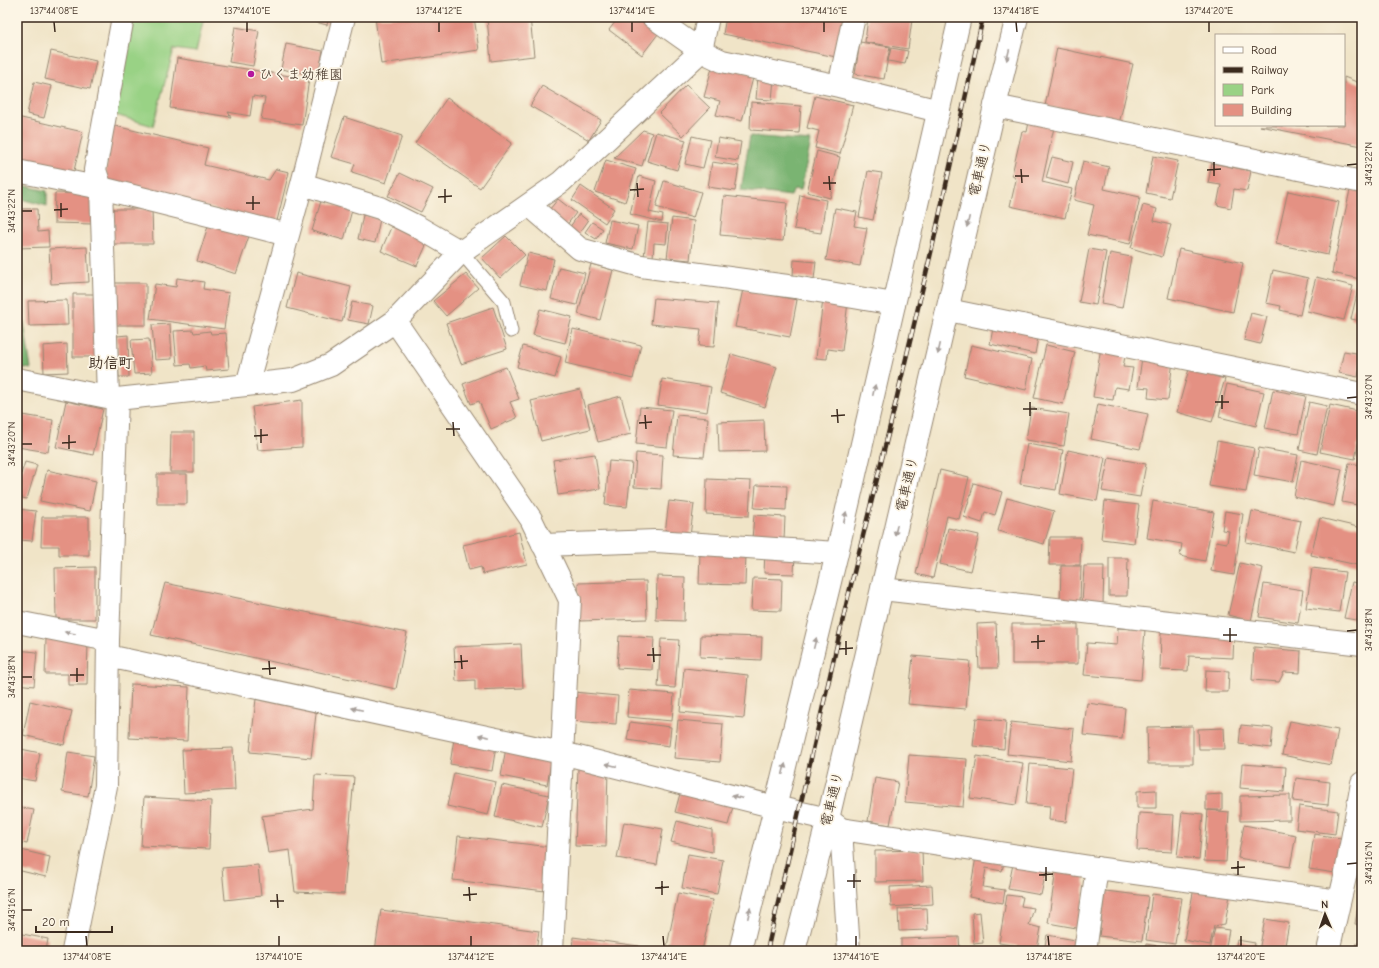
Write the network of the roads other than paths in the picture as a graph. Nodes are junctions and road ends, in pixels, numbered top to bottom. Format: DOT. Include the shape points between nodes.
graph roads {
  1 [pos="123,17"];
  2 [pos="344,17"];
  3 [pos="652,17"];
  4 [pos="708,17"];
  5 [pos="854,17"];
  6 [pos="960,17"];
  7 [pos="1017,17"];
  8 [pos="701,51"];
  9 [pos="839,86"];
  10 [pos="995,106"];
  11 [pos="939,111"];
  12 [pos="17,171"];
  13 [pos="1362,182"];
  14 [pos="302,184"];
  15 [pos="101,188"];
  16 [pos="529,205"];
  17 [pos="288,235"];
  18 [pos="462,252"];
  19 [pos="894,304"];
  20 [pos="948,310"];
  21 [pos="395,321"];
  22 [pos="511,331"];
  23 [pos="17,378"];
  24 [pos="247,385"];
  25 [pos="1362,394"];
  26 [pos="113,398"];
  27 [pos="543,545"];
  28 [pos="837,553"];
  29 [pos="882,589"];
  30 [pos="17,622"];
  31 [pos="1362,644"];
  32 [pos="108,648"];
  33 [pos="562,753"];
  34 [pos="1362,783"];
  35 [pos="774,807"];
  36 [pos="834,824"];
  37 [pos="1097,868"];
  38 [pos="1354,874"];
  39 [pos="1339,901"];
  40 [pos="73,951"];
  41 [pos="552,951"];
  42 [pos="740,951"];
  43 [pos="794,951"];
  44 [pos="849,951"];
  45 [pos="1085,951"];
  46 [pos="1328,951"];
  1 -- 15 [label="street" via="95,170"];
  2 -- 14 [label="street"];
  3 -- 8 [label="street"];
  4 -- 8 [label="street"];
  5 -- 9 [label="street"];
  6 -- 11 [label="street"];
  7 -- 10 [label="street, 電車通り, one-way"];
  8 -- 9 [label="street" via="722,61"];
  8 -- 16 [label="street" via="561,182"];
  9 -- 11 [label="street"];
  10 -- 13 [label="street"];
  10 -- 20 [label="street, 電車通り, one-way"];
  11 -- 19 [label="street"];
  12 -- 15 [label="street"];
  14 -- 17 [label="street"];
  14 -- 18 [label="street" via="380,208 418,226"];
  15 -- 17 [label="street"];
  15 -- 26 [label="street"];
  16 -- 18 [label="street"];
  16 -- 19 [label="street" via="580,249 641,266 795,287"];
  17 -- 24 [label="street"];
  18 -- 21 [label="street"];
  18 -- 22 [label="lane" via="504,302"];
  28 -- 19 [label="street, one-way"];
  20 -- 25 [label="street"];
  20 -- 29 [label="street, 電車通り, one-way"];
  21 -- 24 [label="street" via="331,365 294,380"];
  21 -- 27 [label="street" via="531,519"];
  23 -- 26 [label="street"];
  24 -- 26 [label="street"];
  26 -- 32 [label="street"];
  27 -- 28 [label="street" via="656,541"];
  27 -- 33 [label="street" via="570,600"];
  35 -- 28 [label="street, one-way"];
  29 -- 31 [label="street"];
  29 -- 36 [label="street, 電車通り"];
  32 -- 30 [label="street, one-way"];
  33 -- 32 [label="street, one-way"];
  32 -- 40 [label="street" via="106,786"];
  35 -- 33 [label="street, one-way"];
  33 -- 41 [label="street"];
  34 -- 38 [label="street"];
  35 -- 36 [label="street"];
  42 -- 35 [label="street, one-way"];
  36 -- 37 [label="street"];
  36 -- 43 [label="street, 電車通り"];
  36 -- 44 [label="street"];
  37 -- 39 [label="street"];
  37 -- 45 [label="street"];
  38 -- 39 [label="street"];
  39 -- 46 [label="street"];
}
